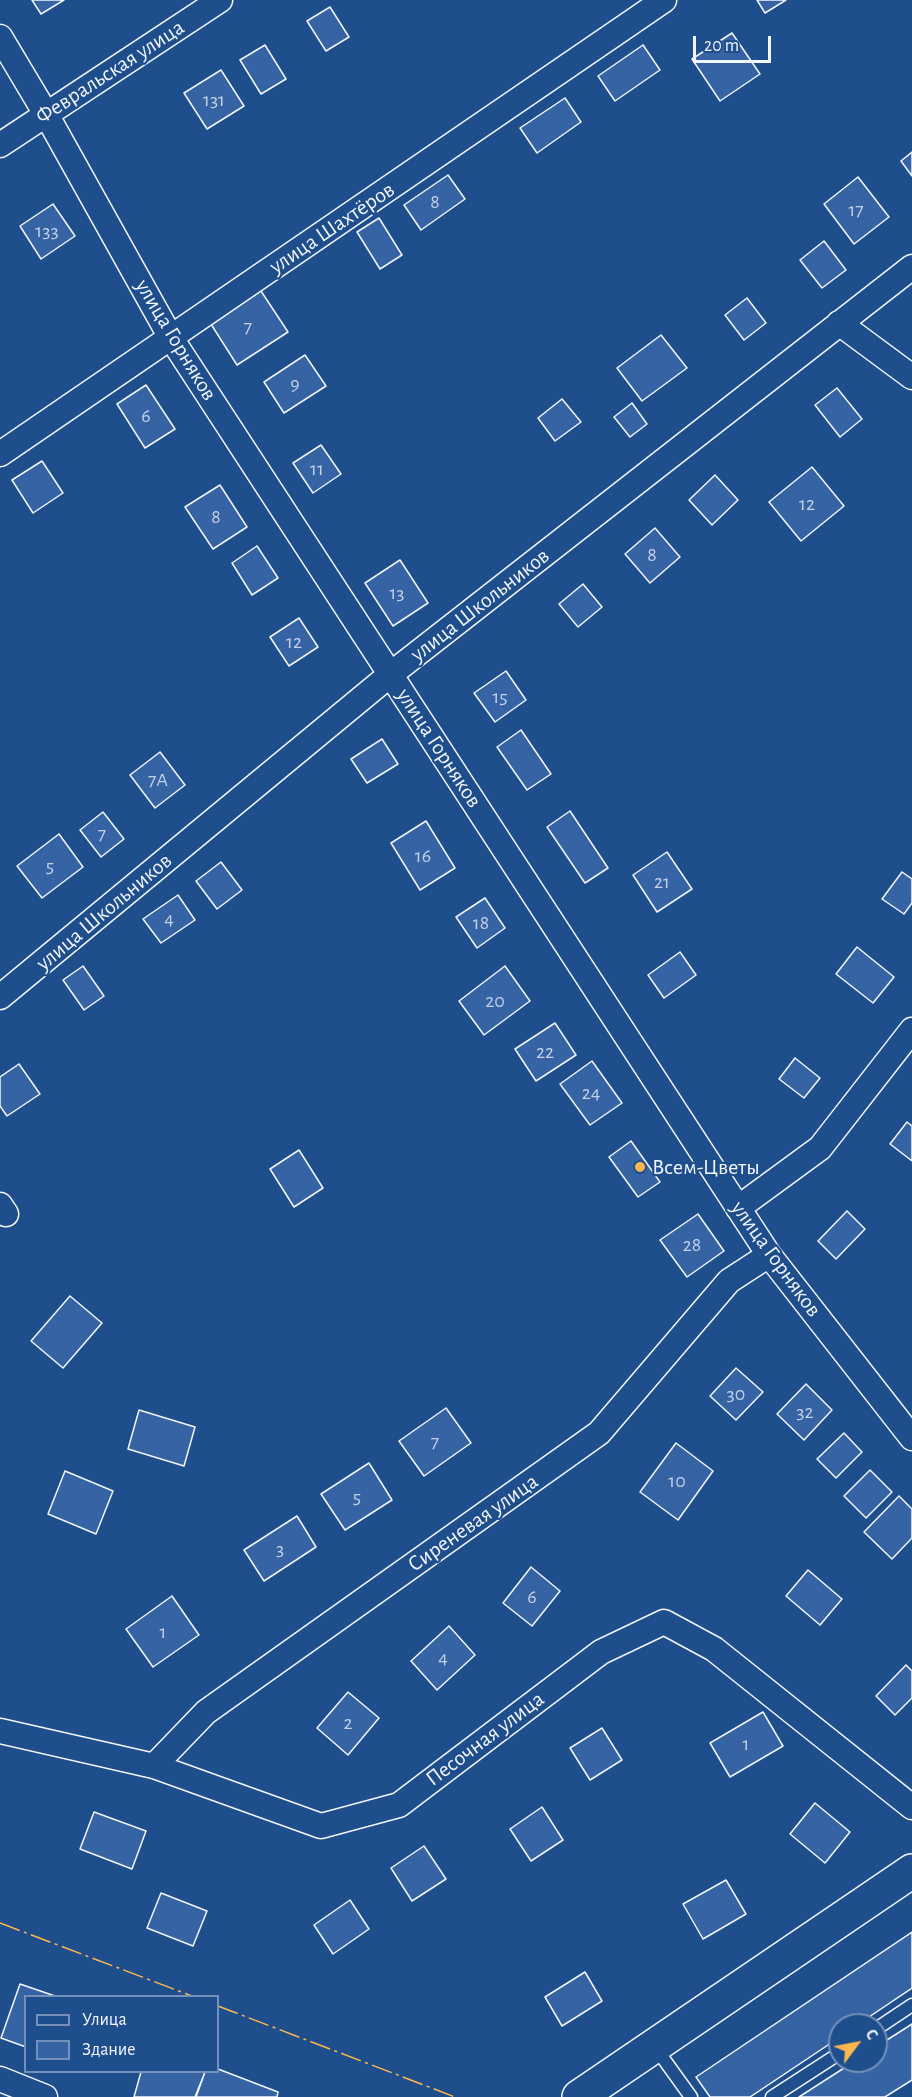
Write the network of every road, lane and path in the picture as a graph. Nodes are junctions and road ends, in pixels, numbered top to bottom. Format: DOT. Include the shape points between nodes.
graph roads {
  1 [pos="220,0"];
  2 [pos="664,0"];
  3 [pos="0,37"];
  4 [pos="46,114"];
  5 [pos="0,145"];
  6 [pos="912,267"];
  7 [pos="839,323"];
  8 [pos="171,338"];
  9 [pos="912,377"];
  10 [pos="0,454"];
  11 [pos="391,674"];
  12 [pos="0,997"];
  13 [pos="912,1030"];
  14 [pos="738,1208"];
  15 [pos="770,1255"];
  16 [pos="912,1438"];
  17 [pos="0,1731"];
  18 [pos="154,1766"];
  19 [pos="912,1807"];
  20 [pos="912,1871"];
  21 [pos="912,2005"];
  22 [pos="888,2021"];
  23 [pos="654,2046"];
  24 [pos="828,2061"];
  25 [pos="0,2079"];
  26 [pos="45,2097"];
  27 [pos="579,2097"];
  28 [pos="691,2097"];
  29 [pos="772,2097"];
  1 -- 4 [label="street, Февральская улица"];
  2 -- 8 [label="street, улица Шахтёров"];
  3 -- 4 [label="street, улица Горняков"];
  4 -- 5 [label="street, Февральская улица"];
  4 -- 8 [label="street, улица Горняков"];
  6 -- 7 [label="street, улица Школьников"];
  7 -- 9 [label="street"];
  7 -- 11 [label="street, улица Школьников"];
  8 -- 10 [label="street, улица Шахтёров"];
  8 -- 11 [label="street, улица Горняков"];
  11 -- 12 [label="street, улица Школьников"];
  11 -- 14 [label="street, улица Горняков"];
  13 -- 14 [label="street" via="820,1148"];
  14 -- 15 [label="street, улица Горняков"];
  15 -- 16 [label="street, улица Горняков"];
  15 -- 18 [label="street, Сиреневая улица" via="729,1281 599,1433 206,1712"];
  17 -- 18 [label="street, Песочная улица"];
  18 -- 19 [label="street, Песочная улица" via="321,1826 399,1805 601,1652 664,1622 714,1649"];
  20 -- 23 [label="main road"];
  21 -- 22 [label="lane"];
  23 -- 27 [label="main road"];
  23 -- 28 [label="lane"];
  24 -- 29 [label="lane"];
  25 -- 26 [label="street"];
}
